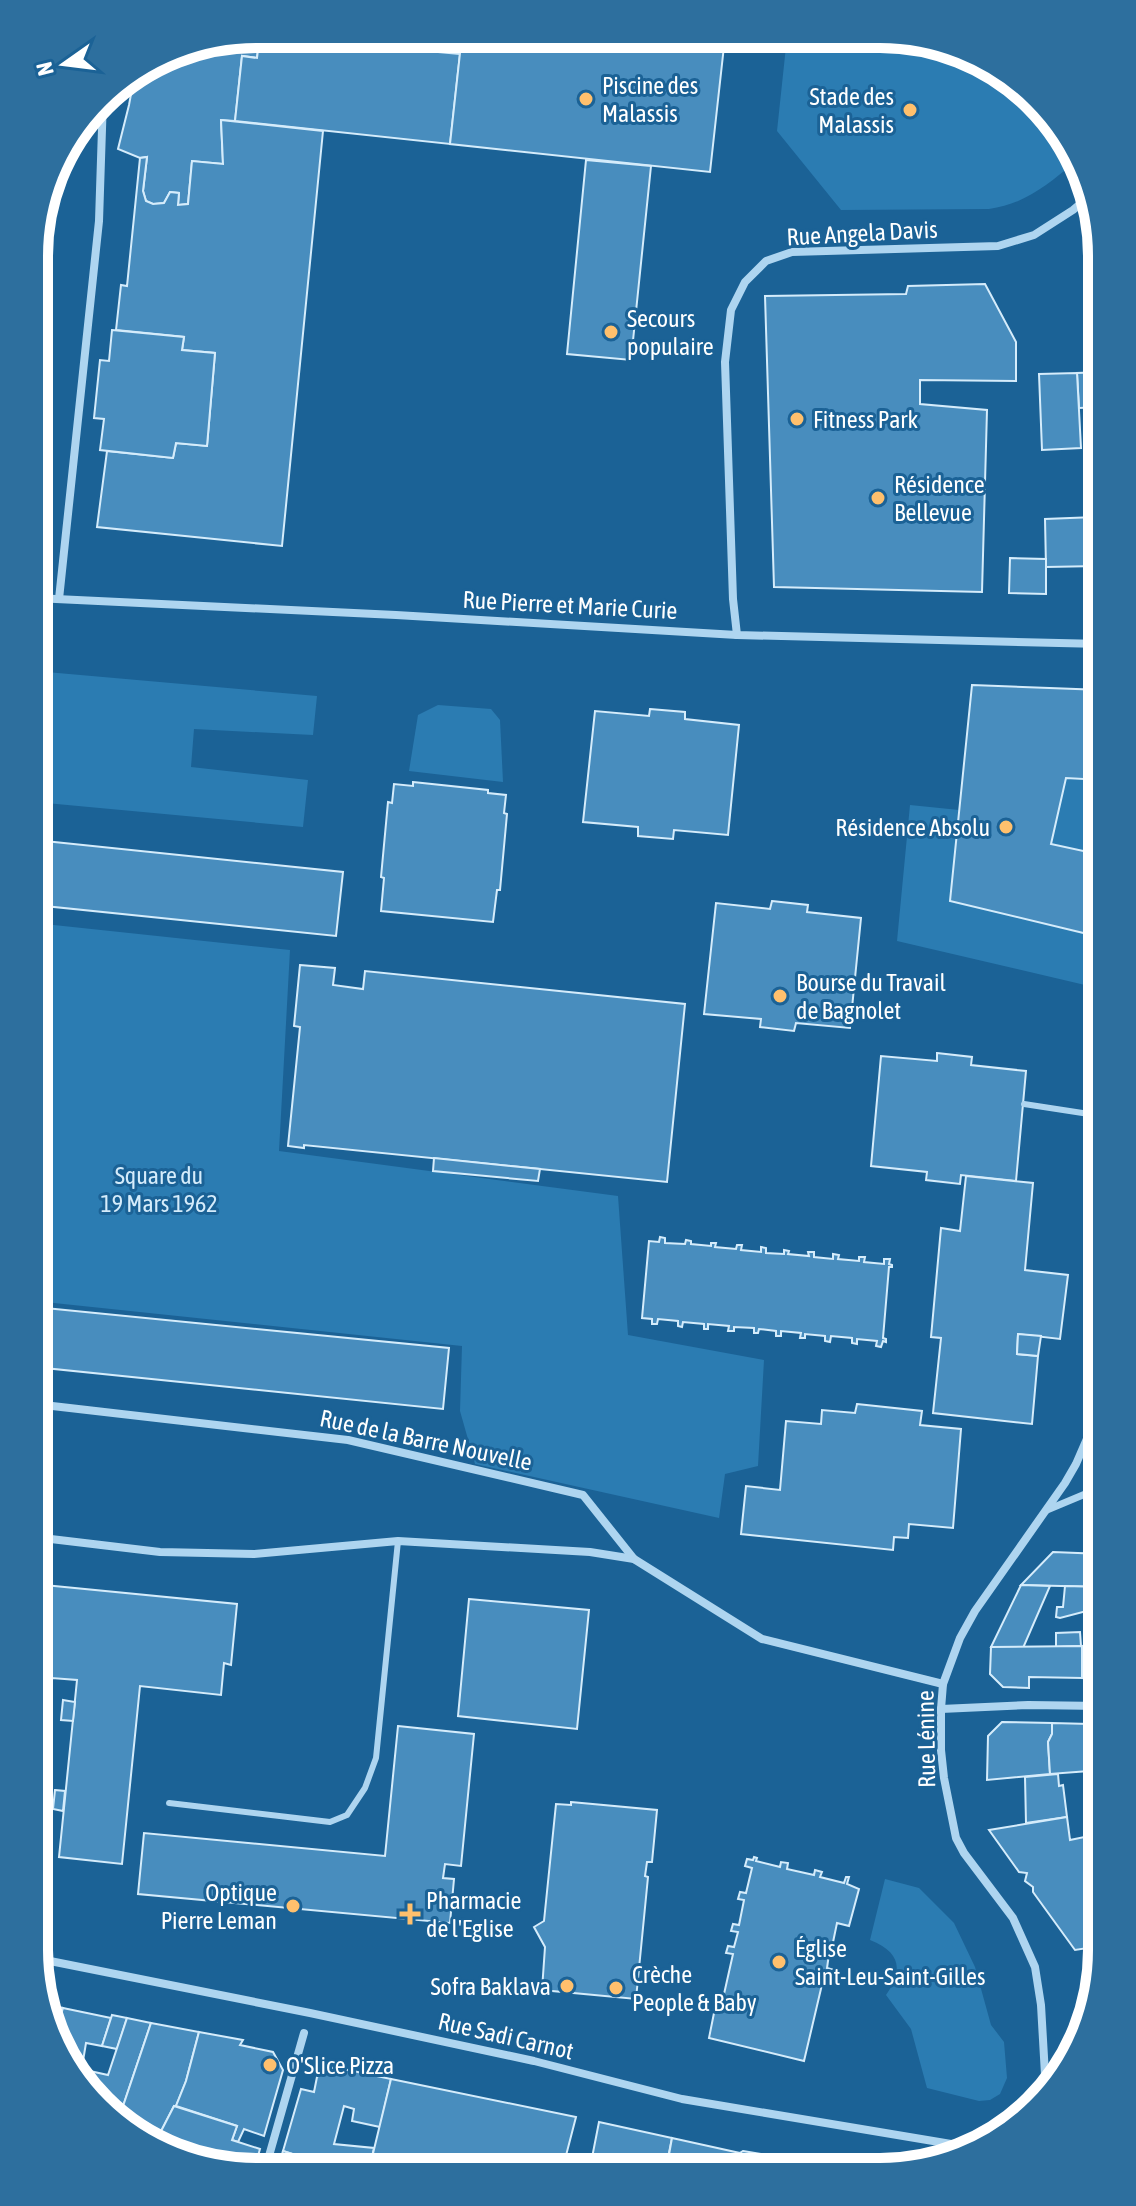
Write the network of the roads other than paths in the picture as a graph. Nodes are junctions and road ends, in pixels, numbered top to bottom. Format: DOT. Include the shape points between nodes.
graph roads {
  1 [pos="102,117"];
  2 [pos="1081,203"];
  3 [pos="48,599"];
  4 [pos="59,599"];
  5 [pos="737,635"];
  6 [pos="1088,644"];
  7 [pos="1024,1104"];
  8 [pos="1088,1114"];
  9 [pos="48,1405"];
  10 [pos="1088,1436"];
  11 [pos="1088,1493"];
  12 [pos="1045,1511"];
  13 [pos="48,1539"];
  14 [pos="398,1541"];
  15 [pos="634,1559"];
  16 [pos="943,1684"];
  17 [pos="1088,1706"];
  18 [pos="941,1709"];
  19 [pos="169,1803"];
  20 [pos="48,1961"];
  21 [pos="304,2033"];
  22 [pos="1045,2077"];
  23 [pos="953,2144"];
  24 [pos="268,2158"];
  1 -- 4 [label="street" via="99,221"];
  2 -- 5 [label="street, Rue Angela Davis" via="1034,235 998,246 792,252 766,261 745,282 731,310 725,362"];
  3 -- 4 [label="street, Rue Pierre et Marie Curie"];
  4 -- 5 [label="street, Rue Pierre et Marie Curie"];
  5 -- 6 [label="street, Rue Pierre et Marie Curie"];
  7 -- 8 [label="lane"];
  9 -- 15 [label="street, Rue de la Barre Nouvelle" via="348,1440 583,1495"];
  10 -- 12 [label="street, Rue Lénine"];
  11 -- 12 [label="street"];
  12 -- 16 [label="street, Rue Lénine" via="975,1611"];
  13 -- 14 [label="street, Rue de la Barre Nouvelle" via="160,1552 254,1554"];
  14 -- 15 [label="street, Rue de la Barre Nouvelle"];
  14 -- 19 [label="lane" via="376,1758 347,1815 330,1822"];
  15 -- 16 [label="street, Rue de la Barre Nouvelle" via="762,1639"];
  16 -- 18 [label="street, Rue Lénine"];
  17 -- 18 [label="street"];
  18 -- 22 [label="street, Rue Lénine" via="944,1778 956,1838 1013,1918 1035,1967"];
  20 -- 23 [label="street, Rue Sadi Carnot" via="534,2061 682,2099"];
  21 -- 24 [label="street"];
}
